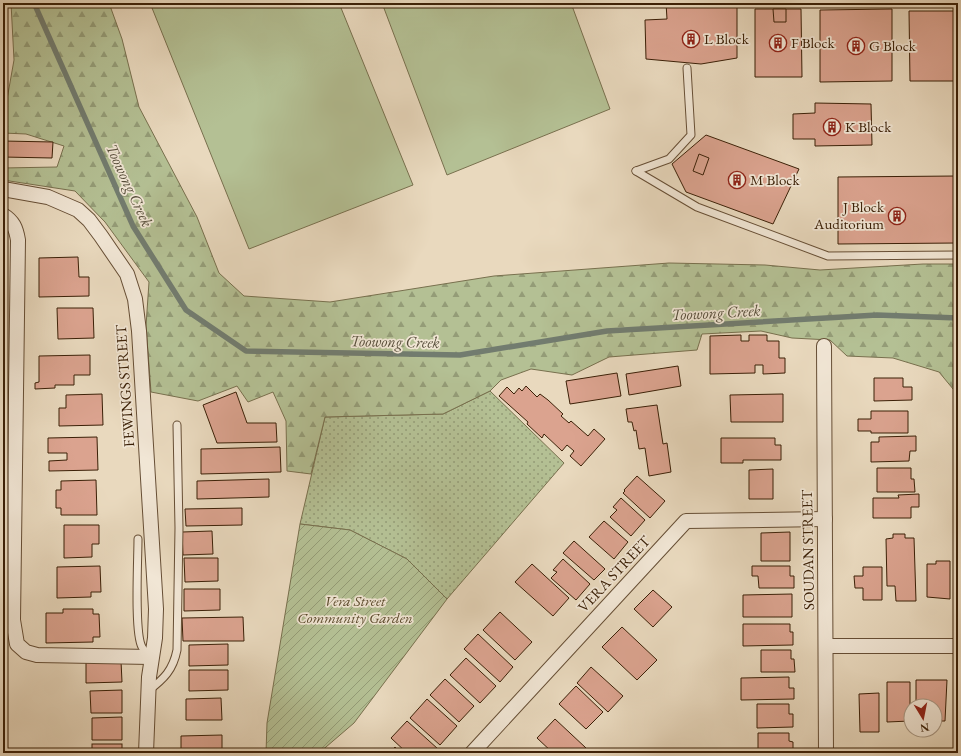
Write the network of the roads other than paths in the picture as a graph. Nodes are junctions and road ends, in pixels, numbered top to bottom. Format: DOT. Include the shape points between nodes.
graph roads {
  1 [pos="687,68"];
  2 [pos="3,189"];
  3 [pos="3,215"];
  4 [pos="958,255"];
  5 [pos="824,346"];
  6 [pos="177,425"];
  7 [pos="825,519"];
  8 [pos="138,539"];
  9 [pos="826,646"];
  10 [pos="958,646"];
  11 [pos="151,657"];
  12 [pos="148,691"];
  13 [pos="146,753"];
  14 [pos="472,753"];
  15 [pos="826,753"];
  1 -- 4 [label="lane" via="691,135 668,159 636,171 697,207 828,256"];
  2 -- 11 [label="street, FEWINGS STREET" via="48,197 78,210 97,231 127,274 135,305 145,407 156,609 155,638"];
  3 -- 11 [label="street" via="11,220 18,240 13,612 17,644 26,652 37,655"];
  5 -- 7 [label="street, SOUDAN STREET"];
  6 -- 12 [label="lane" via="177,650 168,675"];
  7 -- 9 [label="street, SOUDAN STREET"];
  7 -- 14 [label="street, VERA STREET" via="686,521"];
  8 -- 11 [label="lane" via="140,641"];
  9 -- 10 [label="street"];
  9 -- 15 [label="street, SOUDAN STREET"];
  11 -- 12 [label="street, FEWINGS STREET"];
  12 -- 13 [label="street, FEWINGS STREET"];
}
